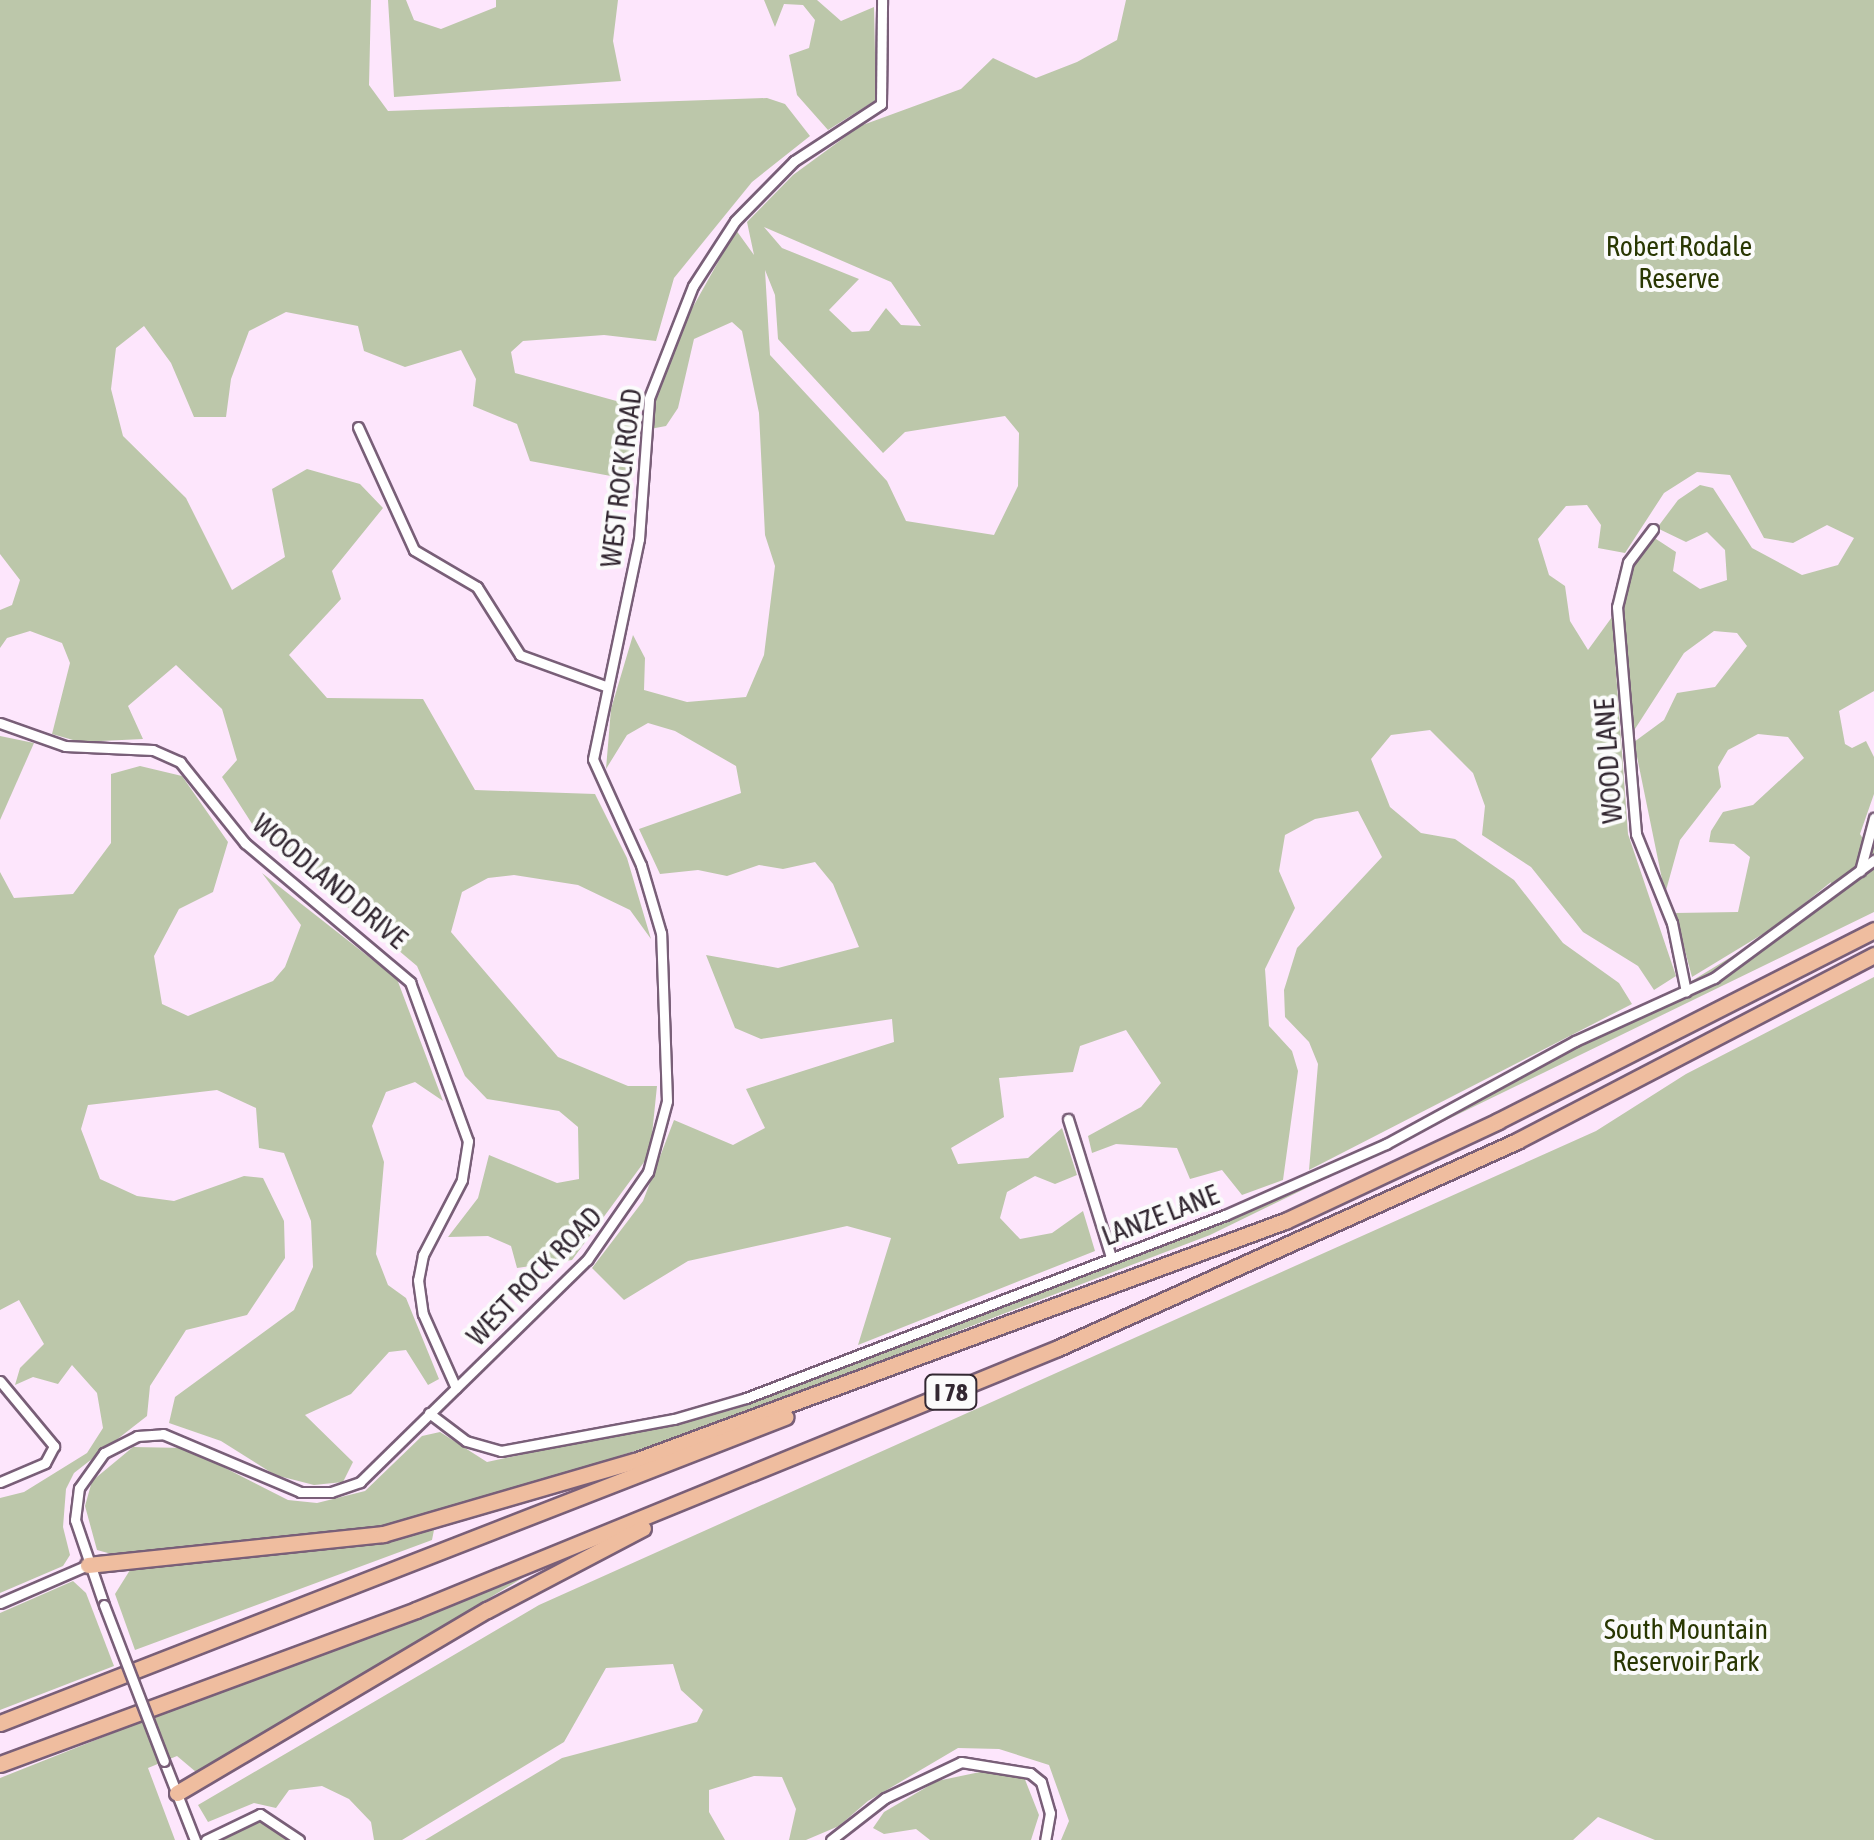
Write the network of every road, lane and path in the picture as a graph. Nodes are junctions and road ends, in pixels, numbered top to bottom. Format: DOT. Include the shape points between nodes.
graph roads {
  1 [pos="882,0"];
  2 [pos="358,426"];
  3 [pos="1652,529"];
  4 [pos="605,686"];
  5 [pos="0,724"];
  6 [pos="1874,818"];
  7 [pos="1874,860"];
  8 [pos="1860,871"];
  9 [pos="1874,930"];
  10 [pos="1874,955"];
  11 [pos="1686,992"];
  12 [pos="1068,1119"];
  13 [pos="1111,1258"];
  14 [pos="1086,1296"];
  15 [pos="1058,1348"];
  16 [pos="0,1381"];
  17 [pos="456,1388"];
  18 [pos="429,1413"];
  19 [pos="0,1482"];
  20 [pos="88,1565"];
  21 [pos="0,1604"];
  22 [pos="0,1722"];
  23 [pos="0,1764"];
  24 [pos="177,1794"];
  25 [pos="195,1840"];
  26 [pos="206,1840"];
  27 [pos="299,1840"];
  28 [pos="831,1840"];
  29 [pos="1045,1840"];
  1 -- 4 [label="street, WEST ROCK ROAD" via="881,104 816,144 754,200 702,268 672,334 645,420 639,539"];
  2 -- 4 [label="street" via="414,550 477,587 520,655"];
  3 -- 11 [label="street, WOOD LANE" via="1628,562 1617,607 1636,834 1672,923"];
  4 -- 17 [label="street, WEST ROCK ROAD" via="593,745 595,773 641,866 661,934 663,1127 639,1190 601,1243"];
  5 -- 17 [label="street, WOODLAND DRIVE" via="65,746 153,750 180,762 245,843 410,982 468,1141 462,1180 423,1255 418,1280 423,1314"];
  6 -- 8 [label="street"];
  7 -- 8 [label="street, LANZE LANE"];
  8 -- 11 [label="street, LANZE LANE" via="1764,944"];
  9 -- 14 [label="highway, I 78" via="1372,1180"];
  10 -- 15 [label="highway, I 78" via="1517,1140"];
  11 -- 13 [label="street, LANZE LANE" via="1575,1041 1338,1166"];
  12 -- 13 [label="street"];
  13 -- 18 [label="street, LANZE LANE" via="746,1398 674,1419 501,1452 466,1441"];
  14 -- 20 [label="highway" via="635,1460 437,1521 346,1540"];
  14 -- 22 [label="highway, I 78" via="446,1554"];
  15 -- 23 [label="highway, I 78" via="416,1610"];
  15 -- 24 [label="highway" via="594,1552"];
  16 -- 19 [label="street" via="54,1446 44,1463"];
  17 -- 18 [label="street, WEST ROCK ROAD"];
  18 -- 20 [label="street, WEST ROCK ROAD" via="370,1475 315,1494 282,1487 178,1437 124,1440 104,1453 79,1488 75,1520"];
  20 -- 21 [label="street"];
  20 -- 24 [label="street, WEST ROCK ROAD, bridge"];
  24 -- 25 [label="street, WEST ROCK ROAD"];
  26 -- 27 [label="street" via="257,1814"];
  28 -- 29 [label="street" via="885,1798 961,1762 1030,1772 1048,1799"];
}
